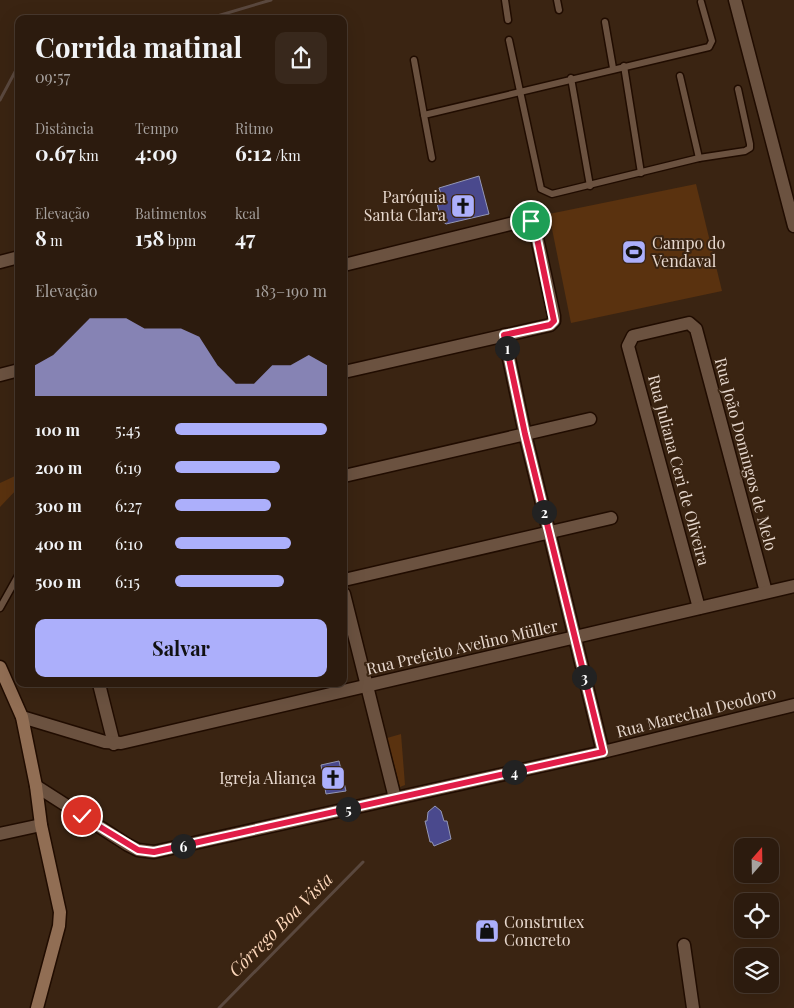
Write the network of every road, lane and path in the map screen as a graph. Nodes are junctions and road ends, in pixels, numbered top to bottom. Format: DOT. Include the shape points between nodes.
graph roads {
  1 [pos="505,0"];
  2 [pos="557,0"];
  3 [pos="735,0"];
  4 [pos="701,2"];
  5 [pos="560,10"];
  6 [pos="508,20"];
  7 [pos="605,22"];
  8 [pos="510,40"];
  9 [pos="414,60"];
  10 [pos="624,66"];
  11 [pos="613,68"];
  12 [pos="680,76"];
  13 [pos="571,78"];
  14 [pos="738,89"];
  15 [pos="520,91"];
  16 [pos="424,115"];
  17 [pos="432,158"];
  18 [pos="699,158"];
  19 [pos="641,173"];
  20 [pos="590,186"];
  21 [pos="794,226"];
  22 [pos="15,258"];
  23 [pos="0,262"];
  24 [pos="347,264"];
  25 [pos="504,335"];
  26 [pos="630,342"];
  27 [pos="15,371"];
  28 [pos="347,371"];
  29 [pos="0,375"];
  30 [pos="590,419"];
  31 [pos="525,434"];
  32 [pos="347,475"];
  33 [pos="611,518"];
  34 [pos="549,532"];
  35 [pos="347,579"];
  36 [pos="15,581"];
  37 [pos="794,586"];
  38 [pos="766,592"];
  39 [pos="347,606"];
  40 [pos="0,608"];
  41 [pos="699,608"];
  42 [pos="574,637"];
  43 [pos="0,667"];
  44 [pos="367,686"];
  45 [pos="100,687"];
  46 [pos="794,705"];
  47 [pos="22,716"];
  48 [pos="114,744"];
  49 [pos="603,752"];
  50 [pos="36,786"];
  51 [pos="395,798"];
  52 [pos="41,826"];
  53 [pos="0,834"];
  54 [pos="684,945"];
  55 [pos="37,1008"];
  56 [pos="693,1008"];
  1 -- 6 [label="lane"];
  2 -- 5 [label="lane"];
  3 -- 21 [label="street"];
  4 -- 10 [label="lane" via="712,41 708,47"];
  7 -- 11 [label="lane"];
  8 -- 15 [label="lane"];
  9 -- 16 [label="lane"];
  10 -- 11 [label="lane"];
  10 -- 19 [label="lane"];
  11 -- 13 [label="lane"];
  12 -- 18 [label="lane"];
  13 -- 15 [label="lane"];
  13 -- 20 [label="lane"];
  14 -- 18 [label="lane" via="750,148 745,152"];
  15 -- 16 [label="lane"];
  15 -- 20 [label="lane" via="541,189 552,194"];
  16 -- 17 [label="lane"];
  18 -- 19 [label="lane"];
  19 -- 20 [label="lane"];
  22 -- 23 [label="street"];
  24 -- 25 [label="street" via="531,221 554,321 550,325"];
  25 -- 28 [label="street"];
  25 -- 31 [label="street"];
  26 -- 38 [label="street, Rua João Domingos de Melo" via="633,336 689,323 696,329"];
  26 -- 41 [label="street, Rua Juliana Ceri de Oliveira" via="628,346"];
  27 -- 29 [label="street"];
  30 -- 31 [label="street"];
  31 -- 32 [label="street"];
  31 -- 34 [label="street"];
  33 -- 34 [label="street"];
  34 -- 35 [label="street"];
  34 -- 42 [label="street"];
  36 -- 40 [label="lane"];
  37 -- 38 [label="street, Rua Prefeito Avelino Müller"];
  38 -- 41 [label="street, Rua Prefeito Avelino Müller"];
  39 -- 44 [label="street"];
  41 -- 42 [label="street, Rua Prefeito Avelino Müller"];
  42 -- 44 [label="street, Rua Prefeito Avelino Müller"];
  42 -- 49 [label="street"];
  43 -- 47 [label="main road"];
  44 -- 48 [label="street, Rua Prefeito Avelino Müller"];
  44 -- 51 [label="street"];
  45 -- 48 [label="street"];
  46 -- 49 [label="street, Rua Marechal Deodoro"];
  47 -- 48 [label="street, Rua Prefeito Avelino Müller"];
  47 -- 50 [label="main road"];
  49 -- 51 [label="street, Rua Marechal Deodoro"];
  50 -- 51 [label="street, Rua Marechal Deodoro" via="128,845 154,852"];
  50 -- 52 [label="main road"];
  52 -- 53 [label="street"];
  52 -- 55 [label="main road" via="60,912"];
  54 -- 56 [label="street"];
}
